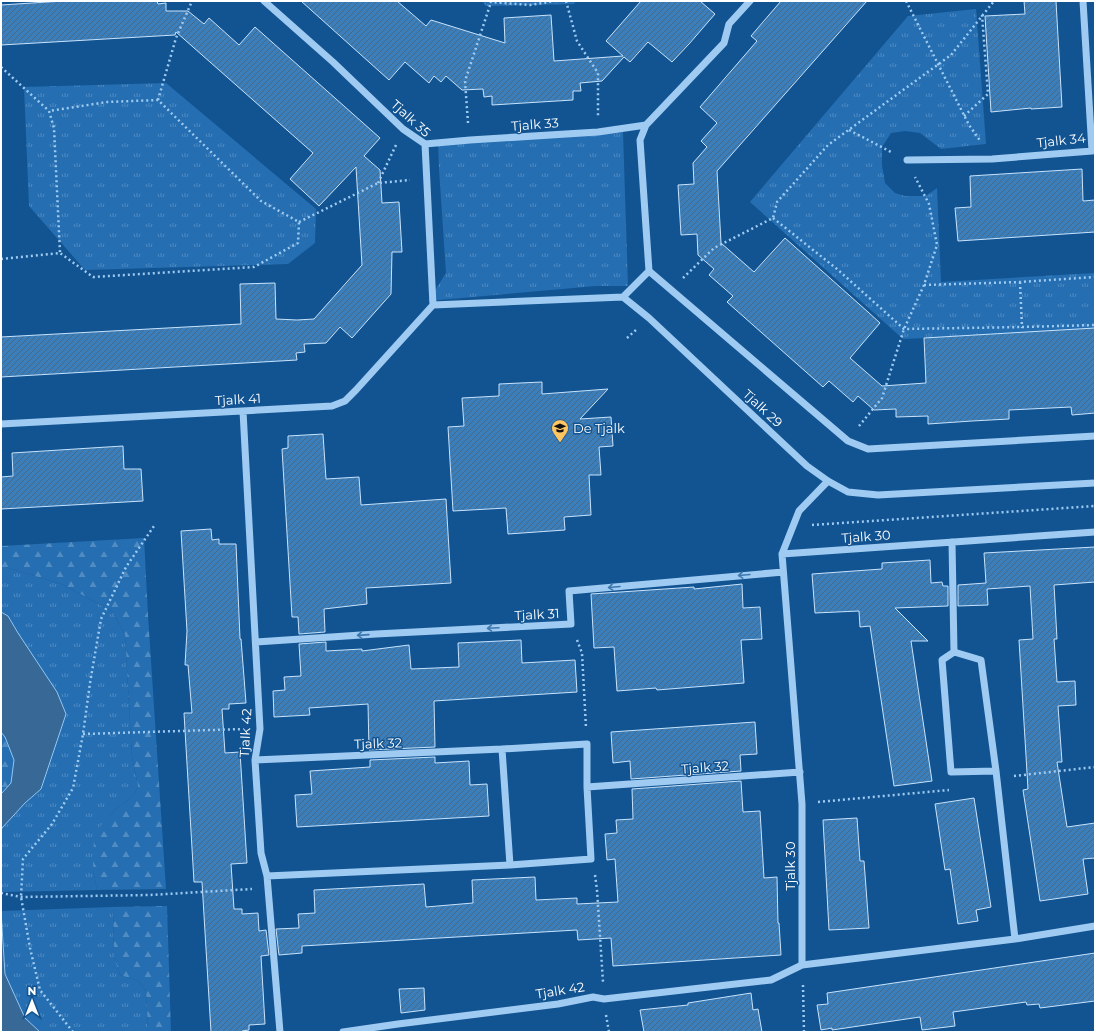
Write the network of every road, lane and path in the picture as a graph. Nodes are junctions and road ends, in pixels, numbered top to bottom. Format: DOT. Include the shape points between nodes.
graph roads {
  1 [pos="192,1"];
  2 [pos="264,1"];
  3 [pos="555,1"];
  4 [pos="566,1"];
  5 [pos="750,1"];
  6 [pos="906,1"];
  7 [pos="994,1"];
  8 [pos="1082,1"];
  9 [pos="490,2"];
  10 [pos="982,15"];
  11 [pos="938,64"];
  12 [pos="1,67"];
  13 [pos="158,100"];
  14 [pos="49,111"];
  15 [pos="964,116"];
  16 [pos="646,125"];
  17 [pos="403,128"];
  18 [pos="849,130"];
  19 [pos="598,132"];
  20 [pos="470,140"];
  21 [pos="425,144"];
  22 [pos="992,158"];
  23 [pos="907,160"];
  24 [pos="426,178"];
  25 [pos="378,183"];
  26 [pos="773,218"];
  27 [pos="299,222"];
  28 [pos="60,253"];
  29 [pos="1,259"];
  30 [pos="649,270"];
  31 [pos="1095,277"];
  32 [pos="1020,282"];
  33 [pos="924,285"];
  34 [pos="672,290"];
  35 [pos="624,297"];
  36 [pos="433,305"];
  37 [pos="649,318"];
  38 [pos="1095,325"];
  39 [pos="1022,327"];
  40 [pos="904,329"];
  41 [pos="627,338"];
  42 [pos="243,411"];
  43 [pos="1,424"];
  44 [pos="1095,436"];
  45 [pos="848,441"];
  46 [pos="828,481"];
  47 [pos="1095,483"];
  48 [pos="1095,506"];
  49 [pos="154,526"];
  50 [pos="793,527"];
  51 [pos="1095,532"];
  52 [pos="952,542"];
  53 [pos="782,554"];
  54 [pos="783,572"];
  55 [pos="571,624"];
  56 [pos="256,642"];
  57 [pos="954,652"];
  58 [pos="260,729"];
  59 [pos="83,734"];
  60 [pos="587,744"];
  61 [pos="502,750"];
  62 [pos="255,760"];
  63 [pos="1095,767"];
  64 [pos="800,772"];
  65 [pos="996,774"];
  66 [pos="587,787"];
  67 [pos="950,790"];
  68 [pos="802,804"];
  69 [pos="591,859"];
  70 [pos="510,866"];
  71 [pos="267,876"];
  72 [pos="268,888"];
  73 [pos="2,893"];
  74 [pos="21,897"];
  75 [pos="1095,926"];
  76 [pos="1015,939"];
  77 [pos="802,965"];
  78 [pos="604,999"];
  79 [pos="73,1032"];
  80 [pos="280,1032"];
  81 [pos="344,1032"];
  82 [pos="609,1032"];
  83 [pos="804,1032"];
  1 -- 13 [label="path" via="176,38"];
  2 -- 17 [label="street, Tjalk 35"];
  3 -- 9 [label="path" via="530,6"];
  4 -- 19 [label="path" via="577,41 598,73"];
  5 -- 16 [label="street" via="729,24 724,42"];
  6 -- 11 [label="path"];
  7 -- 10 [label="path"];
  8 -- 22 [label="street, Tjalk 34" via="1092,151"];
  9 -- 20 [label="path" via="465,81"];
  10 -- 11 [label="path" via="950,55"];
  10 -- 15 [label="path" via="988,94"];
  11 -- 15 [label="path"];
  11 -- 18 [label="path"];
  12 -- 14 [label="path"];
  13 -- 14 [label="path" via="107,102"];
  13 -- 27 [label="path" via="262,201"];
  14 -- 28 [label="path" via="54,128"];
  15 -- 22 [label="path"];
  16 -- 19 [label="street, Tjalk 33"];
  16 -- 30 [label="street" via="640,140"];
  17 -- 21 [label="street, Tjalk 35"];
  17 -- 25 [label="path"];
  18 -- 23 [label="path"];
  18 -- 26 [label="path" via="828,145 777,202"];
  19 -- 20 [label="street, Tjalk 33"];
  20 -- 21 [label="street, Tjalk 33"];
  21 -- 24 [label="street, Tjalk 35"];
  22 -- 23 [label="street, Tjalk 34"];
  23 -- 33 [label="path" via="929,204 937,245"];
  24 -- 25 [label="path"];
  24 -- 36 [label="street, Tjalk 35"];
  25 -- 27 [label="path"];
  26 -- 34 [label="path" via="714,248"];
  26 -- 40 [label="path" via="837,269"];
  27 -- 28 [label="path" via="298,243 254,267 93,277"];
  28 -- 29 [label="path"];
  30 -- 34 [label="street"];
  30 -- 35 [label="street"];
  31 -- 32 [label="path"];
  32 -- 33 [label="path"];
  32 -- 39 [label="path"];
  33 -- 40 [label="path"];
  34 -- 45 [label="street"];
  35 -- 36 [label="street"];
  35 -- 37 [label="street, Tjalk 29"];
  36 -- 42 [label="street, Tjalk 41" via="345,401 332,406"];
  37 -- 41 [label="path"];
  37 -- 46 [label="street, Tjalk 29" via="807,466"];
  38 -- 39 [label="path"];
  39 -- 40 [label="path"];
  40 -- 45 [label="path" via="882,398"];
  42 -- 43 [label="street, Tjalk 41"];
  42 -- 56 [label="street, Tjalk 42"];
  44 -- 45 [label="street" via="868,449"];
  46 -- 47 [label="street, Tjalk 29" via="848,492 878,496"];
  46 -- 50 [label="street, Tjalk 30" via="799,511"];
  48 -- 50 [label="path"];
  49 -- 59 [label="path" via="126,567 101,619"];
  50 -- 53 [label="street, Tjalk 30"];
  51 -- 52 [label="street, Tjalk 30"];
  52 -- 53 [label="street, Tjalk 30"];
  52 -- 57 [label="street"];
  53 -- 54 [label="street, Tjalk 30"];
  54 -- 55 [label="street, Tjalk 31, one-way" via="569,591"];
  54 -- 64 [label="street, Tjalk 30"];
  55 -- 56 [label="street, Tjalk 31, one-way"];
  55 -- 60 [label="path" via="582,653"];
  56 -- 58 [label="street, Tjalk 42"];
  57 -- 65 [label="street" via="982,660"];
  57 -- 65 [label="street" via="942,660 951,772"];
  58 -- 59 [label="path"];
  58 -- 62 [label="street, Tjalk 42"];
  59 -- 74 [label="path" via="73,788 52,824 23,859"];
  60 -- 61 [label="street, Tjalk 32"];
  60 -- 66 [label="street"];
  61 -- 62 [label="street, Tjalk 32"];
  61 -- 70 [label="street"];
  62 -- 71 [label="street, Tjalk 42" via="261,853"];
  63 -- 65 [label="path"];
  64 -- 66 [label="street, Tjalk 32"];
  64 -- 68 [label="street, Tjalk 30"];
  65 -- 76 [label="street"];
  66 -- 69 [label="street"];
  67 -- 68 [label="path"];
  68 -- 77 [label="street, Tjalk 30"];
  69 -- 70 [label="street"];
  69 -- 78 [label="path" via="597,890"];
  70 -- 71 [label="street"];
  71 -- 72 [label="street, Tjalk 42"];
  72 -- 74 [label="path" via="150,895"];
  72 -- 80 [label="street, Tjalk 42"];
  73 -- 74 [label="path"];
  74 -- 79 [label="path" via="40,990"];
  75 -- 76 [label="street"];
  76 -- 77 [label="street"];
  77 -- 78 [label="street, Tjalk 42" via="771,980"];
  77 -- 83 [label="path"];
  78 -- 81 [label="street, Tjalk 42" via="592,997 558,1004"];
  78 -- 82 [label="path"];
}
